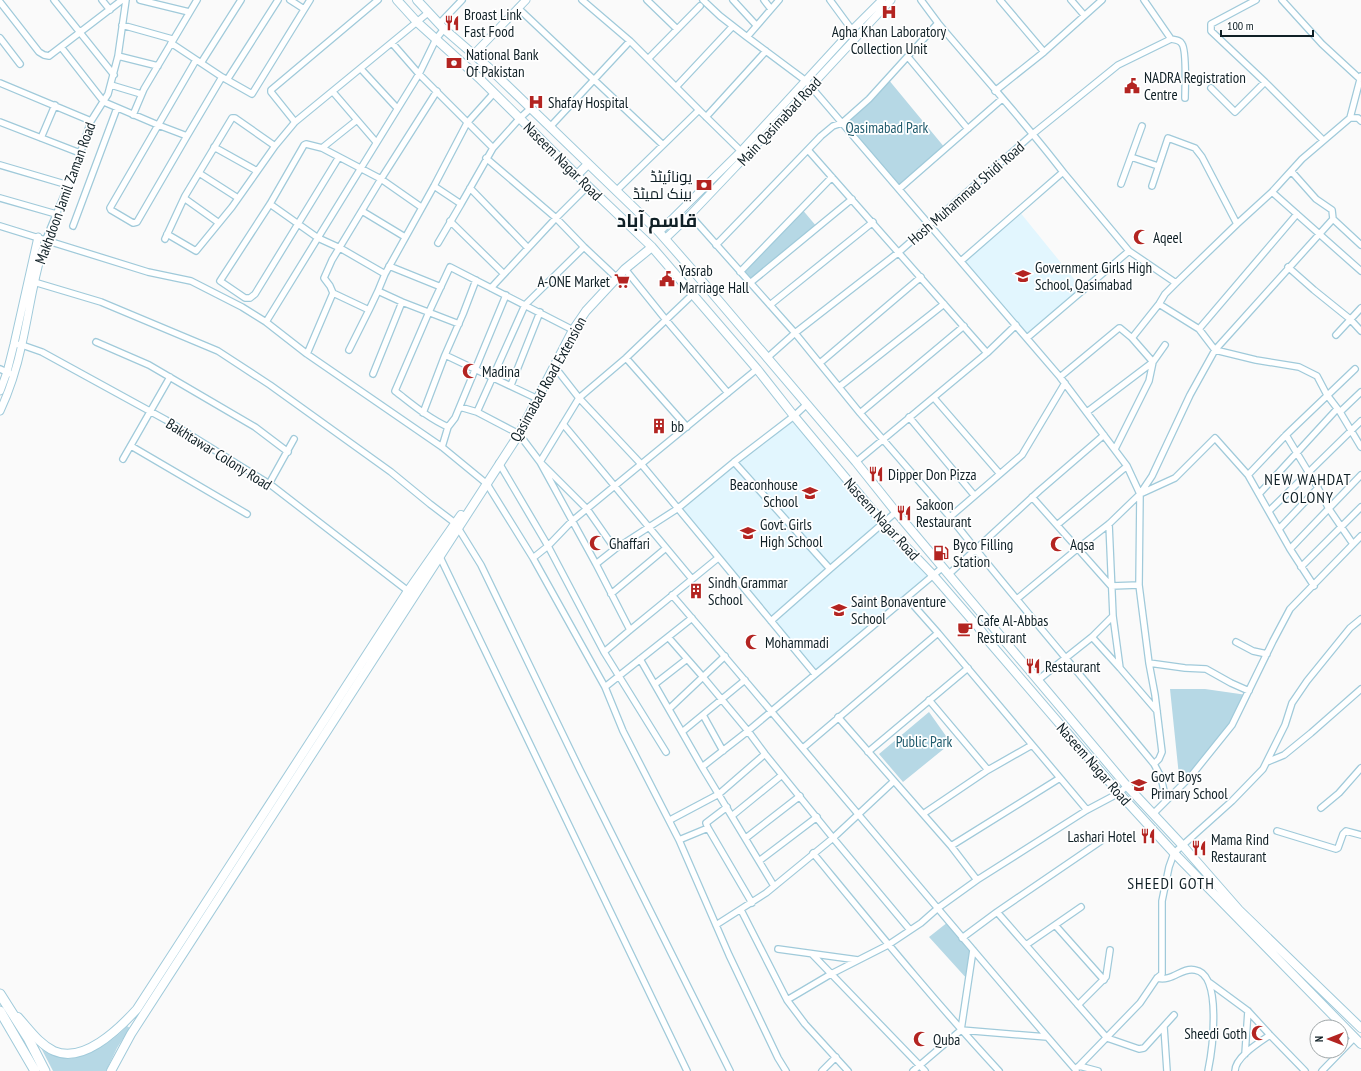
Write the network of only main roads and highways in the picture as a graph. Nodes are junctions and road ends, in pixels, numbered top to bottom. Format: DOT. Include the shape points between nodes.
graph roads {
  1 [pos="397,0"];
  2 [pos="417,0"];
  3 [pos="526,0"];
  4 [pos="882,0"];
  5 [pos="891,0"];
  6 [pos="474,54"];
  7 [pos="808,84"];
  8 [pos="744,154"];
  9 [pos="588,164"];
  10 [pos="577,175"];
  11 [pos="38,236"];
  12 [pos="662,236"];
  13 [pos="46,239"];
  14 [pos="652,247"];
  15 [pos="768,358"];
  16 [pos="757,369"];
  17 [pos="7,372"];
  18 [pos="0,391"];
  19 [pos="0,410"];
  20 [pos="456,526"];
  21 [pos="0,994"];
  22 [pos="11,1010"];
  23 [pos="0,1011"];
  24 [pos="1361,1028"];
  25 [pos="1361,1044"];
  26 [pos="35,1071"];
  27 [pos="45,1071"];
  28 [pos="111,1071"];
  1 -- 10 [label="main road, Naseem Nagar Road"];
  2 -- 6 [label="main road, Naseem Nagar Road"];
  3 -- 6 [label="main road"];
  4 -- 7 [label="main road, Main Qasimabad Road" via="852,30"];
  5 -- 7 [label="main road, Main Qasimabad Road"];
  6 -- 9 [label="main road, Naseem Nagar Road"];
  7 -- 8 [label="main road, Main Qasimabad Road"];
  8 -- 12 [label="main road, Main Qasimabad Road"];
  8 -- 12 [label="main road, Main Qasimabad Road" via="690,216"];
  9 -- 10 [label="main road"];
  9 -- 12 [label="main road, Naseem Nagar Road"];
  10 -- 14 [label="main road, Naseem Nagar Road"];
  11 -- 17 [label="main road, Makhdoon Jamil Zaman Road"];
  12 -- 15 [label="main road, Naseem Nagar Road"];
  13 -- 17 [label="main road, Makhdoon Jamil Zaman Road" via="34,282 22,345"];
  14 -- 16 [label="main road, Naseem Nagar Road"];
  14 -- 20 [label="main road, Qasimabad Road Extension" via="625,269 586,310 519,434"];
  15 -- 16 [label="main road"];
  15 -- 24 [label="main road, Naseem Nagar Road" via="1127,786 1239,910"];
  16 -- 25 [label="main road, Naseem Nagar Road" via="884,524 934,576 1118,793"];
  17 -- 18 [label="main road, Makhdoon Jamil Zaman Road"];
  17 -- 19 [label="main road, Makhdoon Jamil Zaman Road"];
  20 -- 22 [label="main road" via="408,592 137,1009 112,1034 89,1047 61,1053 39,1040"];
  20 -- 28 [label="main road" via="440,557 131,1034"];
  21 -- 22 [label="highway"];
  22 -- 27 [label="highway"];
  23 -- 26 [label="highway"];
}
